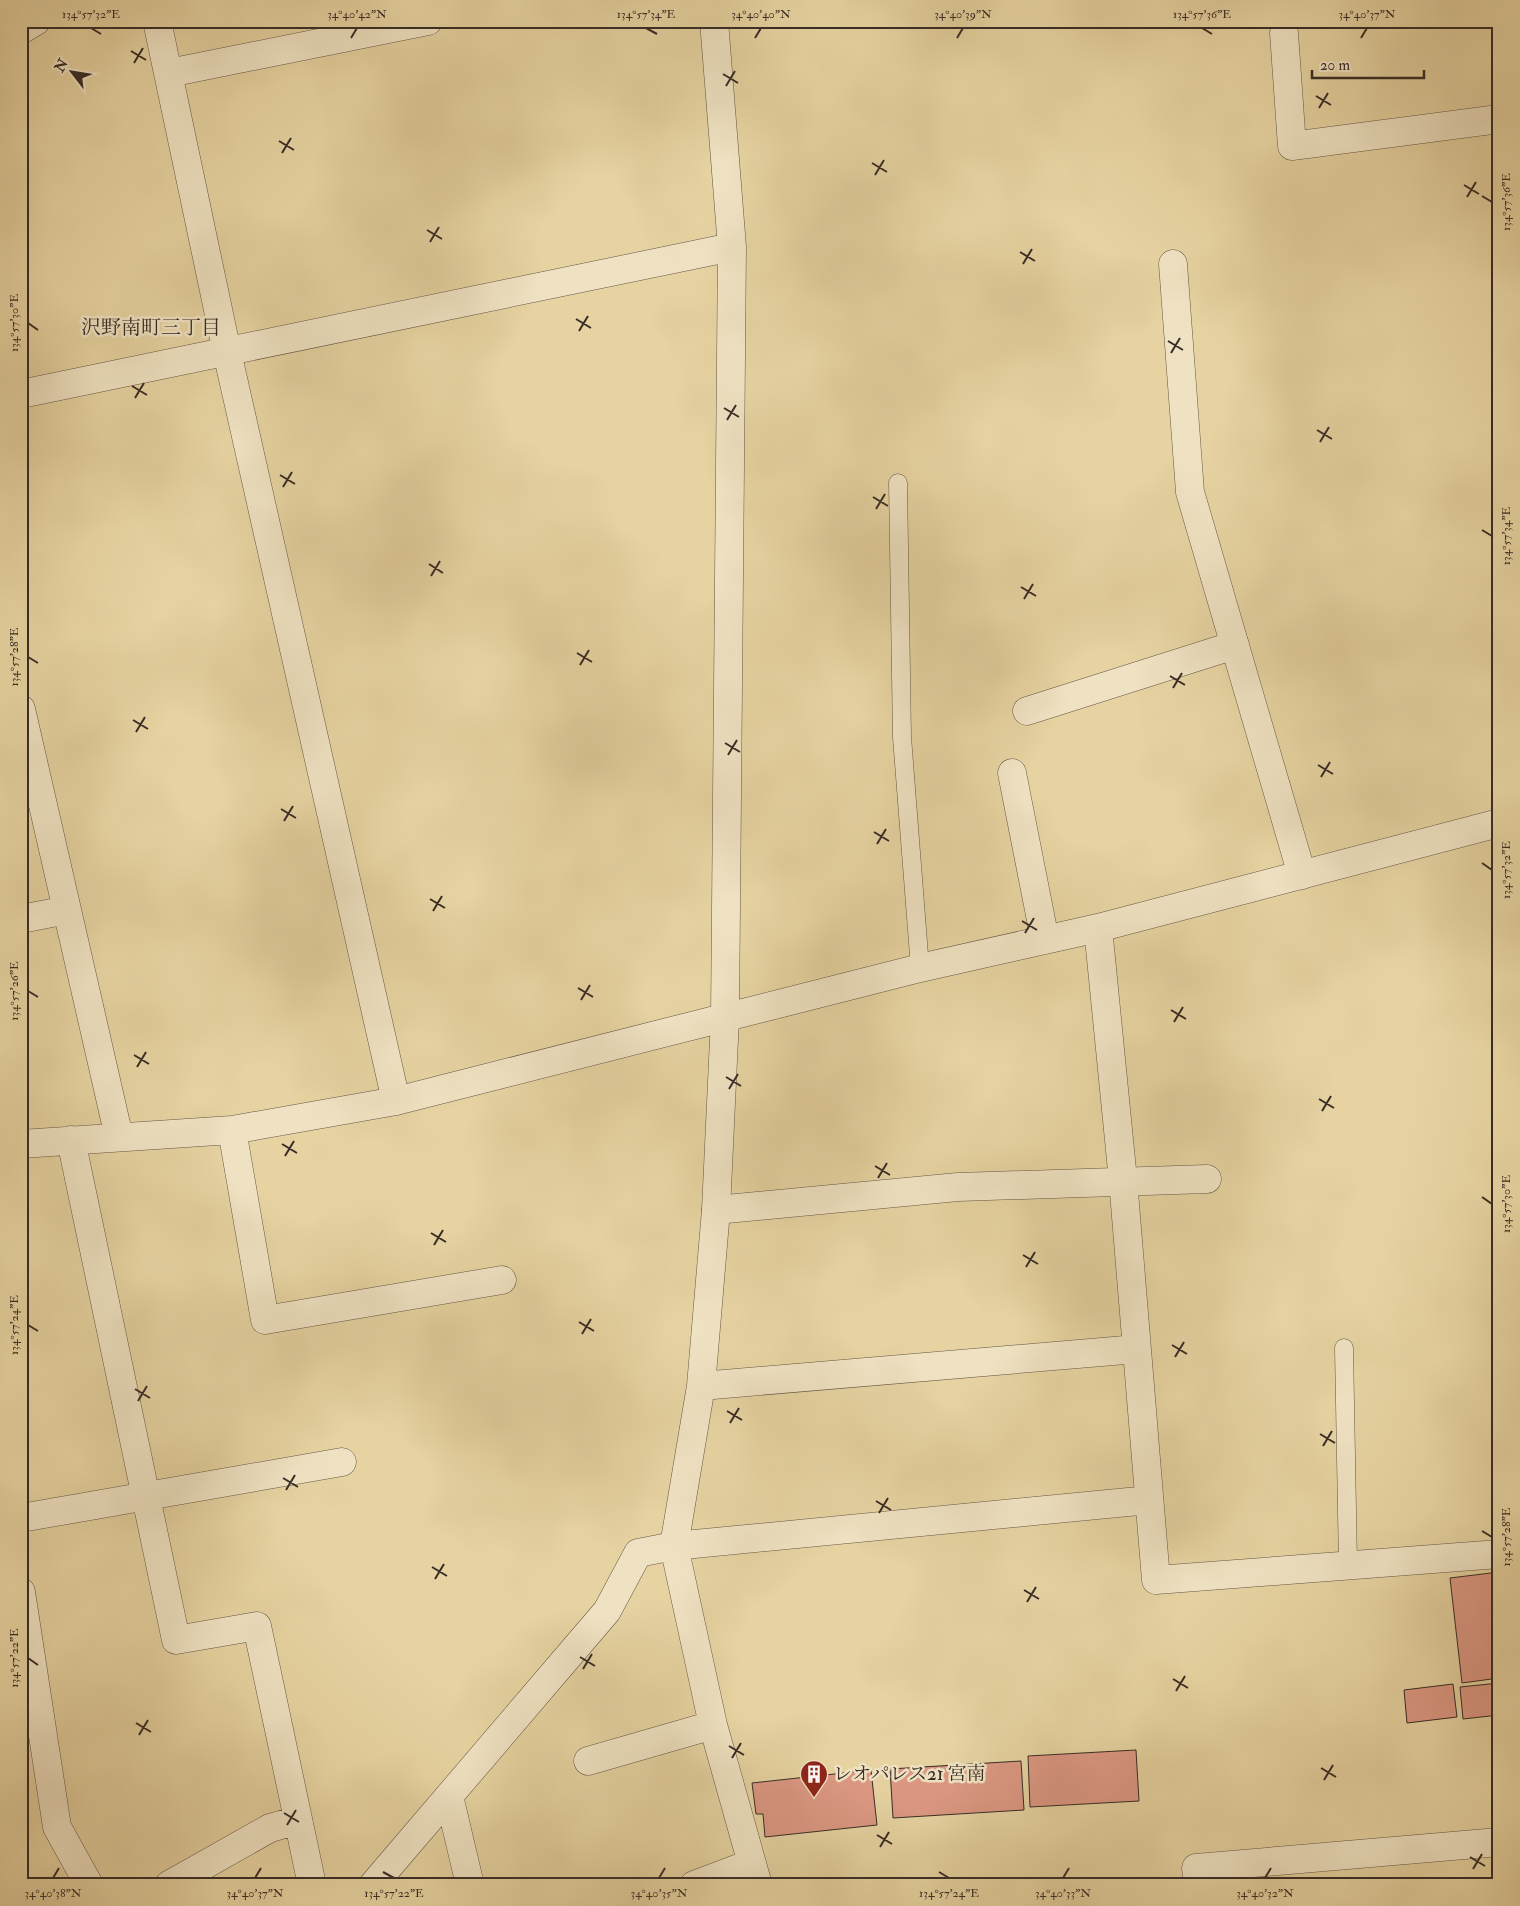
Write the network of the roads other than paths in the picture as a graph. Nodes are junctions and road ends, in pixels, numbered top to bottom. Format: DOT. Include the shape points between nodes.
graph roads {
  1 [pos="36,21"];
  2 [pos="158,21"];
  3 [pos="428,21"];
  4 [pos="714,21"];
  5 [pos="21,30"];
  6 [pos="1284,33"];
  7 [pos="169,73"];
  8 [pos="1499,119"];
  9 [pos="732,247"];
  10 [pos="1173,264"];
  11 [pos="227,352"];
  12 [pos="21,394"];
  13 [pos="898,483"];
  14 [pos="1235,645"];
  15 [pos="21,709"];
  16 [pos="1027,711"];
  17 [pos="1012,774"];
  18 [pos="1499,823"];
  19 [pos="1302,875"];
  20 [pos="67,910"];
  21 [pos="21,919"];
  22 [pos="1098,928"];
  23 [pos="1046,940"];
  24 [pos="920,968"];
  25 [pos="725,1018"];
  26 [pos="396,1101"];
  27 [pos="232,1130"];
  28 [pos="119,1137"];
  29 [pos="71,1140"];
  30 [pos="21,1144"];
  31 [pos="1207,1179"];
  32 [pos="1123,1180"];
  33 [pos="716,1210"];
  34 [pos="502,1280"];
  35 [pos="1344,1348"];
  36 [pos="1137,1349"];
  37 [pos="701,1386"];
  38 [pos="342,1462"];
  39 [pos="146,1496"];
  40 [pos="1149,1500"];
  41 [pos="21,1518"];
  42 [pos="674,1546"];
  43 [pos="1499,1554"];
  44 [pos="1348,1565"];
  45 [pos="21,1592"];
  46 [pos="713,1725"];
  47 [pos="588,1761"];
  48 [pos="449,1796"];
  49 [pos="298,1820"];
  50 [pos="1499,1842"];
  51 [pos="755,1874"];
  52 [pos="89,1885"];
  53 [pos="169,1885"];
  54 [pos="312,1885"];
  55 [pos="373,1885"];
  56 [pos="470,1885"];
  57 [pos="694,1885"];
  58 [pos="1198,1885"];
  1 -- 5 [label="street"];
  2 -- 7 [label="street"];
  3 -- 7 [label="street"];
  4 -- 9 [label="street"];
  6 -- 8 [label="street" via="1292,146"];
  7 -- 11 [label="street"];
  9 -- 11 [label="street"];
  9 -- 25 [label="street"];
  10 -- 14 [label="street" via="1190,492"];
  11 -- 12 [label="street"];
  11 -- 26 [label="street"];
  13 -- 24 [label="lane" via="902,737"];
  14 -- 16 [label="street"];
  14 -- 19 [label="street"];
  15 -- 20 [label="street"];
  17 -- 23 [label="street"];
  18 -- 19 [label="street"];
  19 -- 22 [label="street"];
  20 -- 21 [label="street"];
  20 -- 28 [label="street"];
  22 -- 23 [label="street"];
  22 -- 32 [label="street"];
  23 -- 24 [label="street"];
  24 -- 25 [label="street"];
  25 -- 26 [label="street"];
  25 -- 33 [label="street"];
  26 -- 27 [label="street"];
  27 -- 28 [label="street"];
  27 -- 34 [label="street" via="265,1320"];
  28 -- 29 [label="street"];
  29 -- 30 [label="street"];
  29 -- 39 [label="street"];
  31 -- 32 [label="street"];
  32 -- 33 [label="street" via="958,1187"];
  32 -- 36 [label="street"];
  33 -- 37 [label="street"];
  35 -- 44 [label="lane"];
  36 -- 37 [label="street"];
  36 -- 40 [label="street"];
  37 -- 42 [label="street"];
  38 -- 39 [label="street"];
  39 -- 41 [label="street"];
  39 -- 49 [label="street" via="176,1640 257,1626"];
  40 -- 42 [label="street"];
  40 -- 44 [label="street" via="1156,1580"];
  42 -- 46 [label="street"];
  42 -- 48 [label="street" via="638,1553 607,1611"];
  43 -- 44 [label="street"];
  45 -- 52 [label="street" via="57,1827"];
  46 -- 47 [label="street"];
  46 -- 51 [label="street"];
  48 -- 55 [label="street"];
  48 -- 56 [label="street"];
  49 -- 53 [label="street" via="270,1828"];
  49 -- 54 [label="street"];
  50 -- 58 [label="street" via="1196,1868"];
  51 -- 57 [label="street"];
}
